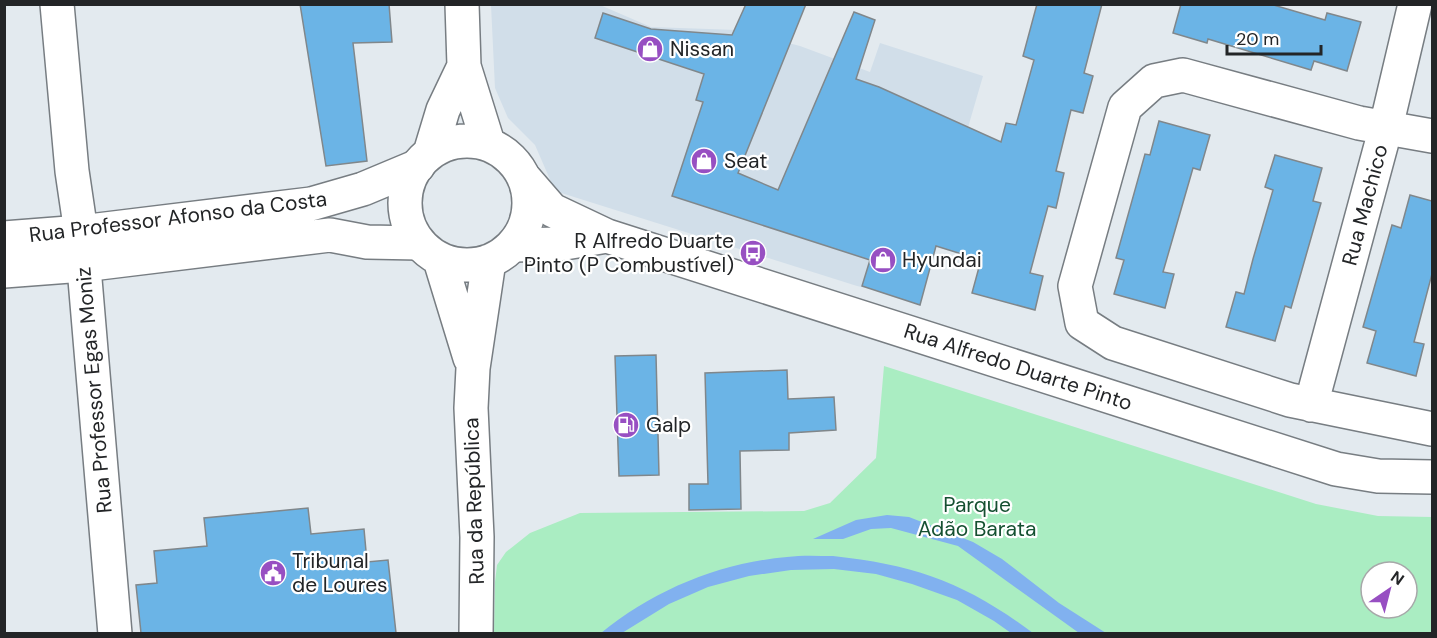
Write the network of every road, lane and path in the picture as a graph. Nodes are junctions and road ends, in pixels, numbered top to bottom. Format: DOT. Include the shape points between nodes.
graph roads {
  1 [pos="57,4"];
  2 [pos="462,4"];
  3 [pos="1415,4"];
  4 [pos="464,66"];
  5 [pos="1386,127"];
  6 [pos="1432,136"];
  7 [pos="488,143"];
  8 [pos="424,159"];
  9 [pos="526,180"];
  10 [pos="81,232"];
  11 [pos="607,236"];
  12 [pos="4,238"];
  13 [pos="430,251"];
  14 [pos="501,253"];
  15 [pos="83,265"];
  16 [pos="4,271"];
  17 [pos="473,368"];
  18 [pos="1311,405"];
  19 [pos="1432,429"];
  20 [pos="1432,477"];
  21 [pos="115,633"];
  22 [pos="476,633"];
  1 -- 10 [label="street, Rua Professor Egas Moniz"];
  2 -- 4 [label="street"];
  3 -- 5 [label="street, Rua Machico"];
  4 -- 7 [label="street"];
  4 -- 8 [label="street"];
  5 -- 6 [label="street"];
  5 -- 18 [label="street, Rua Machico"];
  5 -- 18 [label="street" via="1183,75 1154,81 1125,107 1075,286 1082,323 1113,343"];
  7 -- 8 [label="street" via="448,143"];
  7 -- 9 [label="street" via="511,158"];
  8 -- 10 [label="street, Rua Professor Afonso da Costa" via="363,189 311,204"];
  8 -- 13 [label="street" via="404,198 407,222"];
  9 -- 11 [label="street, Rua Alfredo Duarte Pinto" via="552,210"];
  9 -- 14 [label="street" via="530,203 526,225"];
  10 -- 12 [label="street, Rua Professor Afonso da Costa"];
  10 -- 15 [label="street, Rua Professor Egas Moniz"];
  11 -- 14 [label="street, Rua Alfredo Duarte Pinto"];
  11 -- 20 [label="street, Rua Alfredo Duarte Pinto" via="1336,469 1378,476"];
  13 -- 14 [label="street" via="465,265"];
  13 -- 15 [label="street, Rua Professor Afonso da Costa" via="330,235"];
  13 -- 17 [label="street, Rua da República"];
  14 -- 17 [label="street, Rua da República"];
  15 -- 16 [label="street, Rua Professor Afonso da Costa"];
  15 -- 21 [label="street, Rua Professor Egas Moniz"];
  17 -- 22 [label="street, Rua da República"];
  18 -- 19 [label="street"];
}
